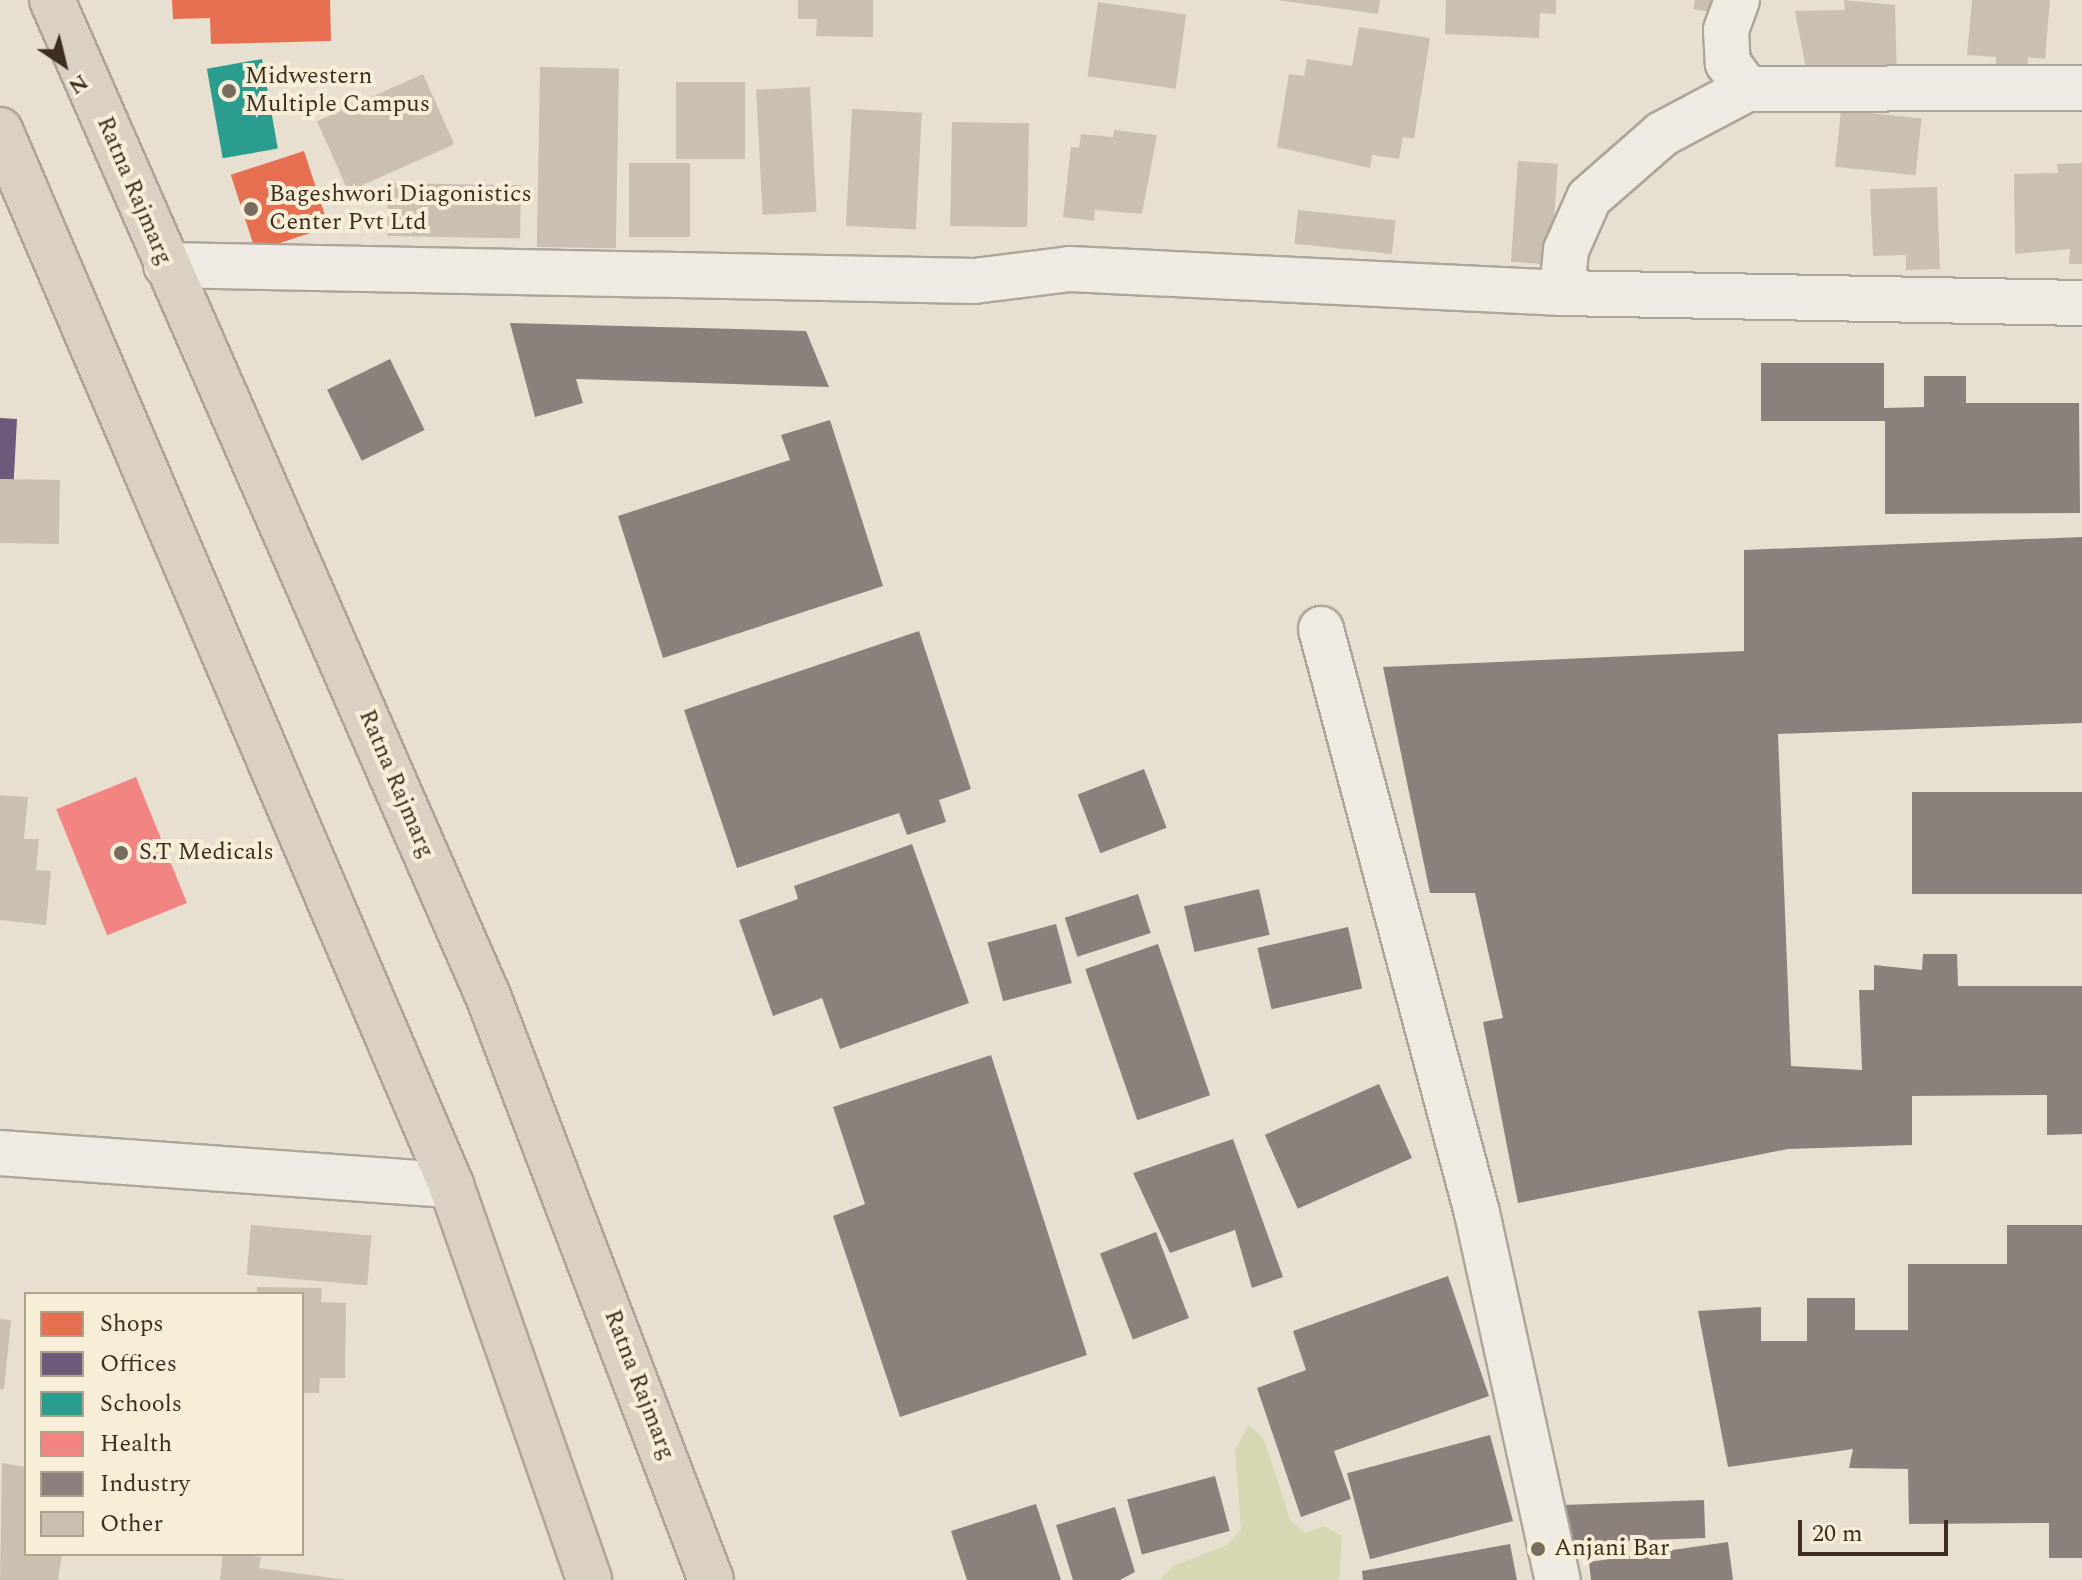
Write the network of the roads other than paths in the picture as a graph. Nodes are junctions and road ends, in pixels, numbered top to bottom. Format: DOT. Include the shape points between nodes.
graph roads {
  1 [pos="52,0"];
  2 [pos="1737,0"];
  3 [pos="2082,88"];
  4 [pos="1747,89"];
  5 [pos="0,130"];
  6 [pos="166,265"];
  7 [pos="1562,293"];
  8 [pos="2082,303"];
  9 [pos="1321,629"];
  10 [pos="0,1153"];
  11 [pos="451,1185"];
  12 [pos="589,1580"];
  13 [pos="711,1580"];
  14 [pos="1558,1580"];
  1 -- 6 [label="highway, Ratna Rajmarg"];
  2 -- 4 [label="street" via="1726,30 1728,63"];
  3 -- 4 [label="street"];
  4 -- 7 [label="street" via="1662,134 1589,198 1566,250"];
  5 -- 11 [label="highway"];
  6 -- 7 [label="street" via="974,281 1070,269"];
  6 -- 13 [label="highway, Ratna Rajmarg" via="488,996"];
  7 -- 8 [label="street"];
  9 -- 14 [label="street" via="1477,1213"];
  10 -- 11 [label="street"];
  11 -- 12 [label="highway"];
}
